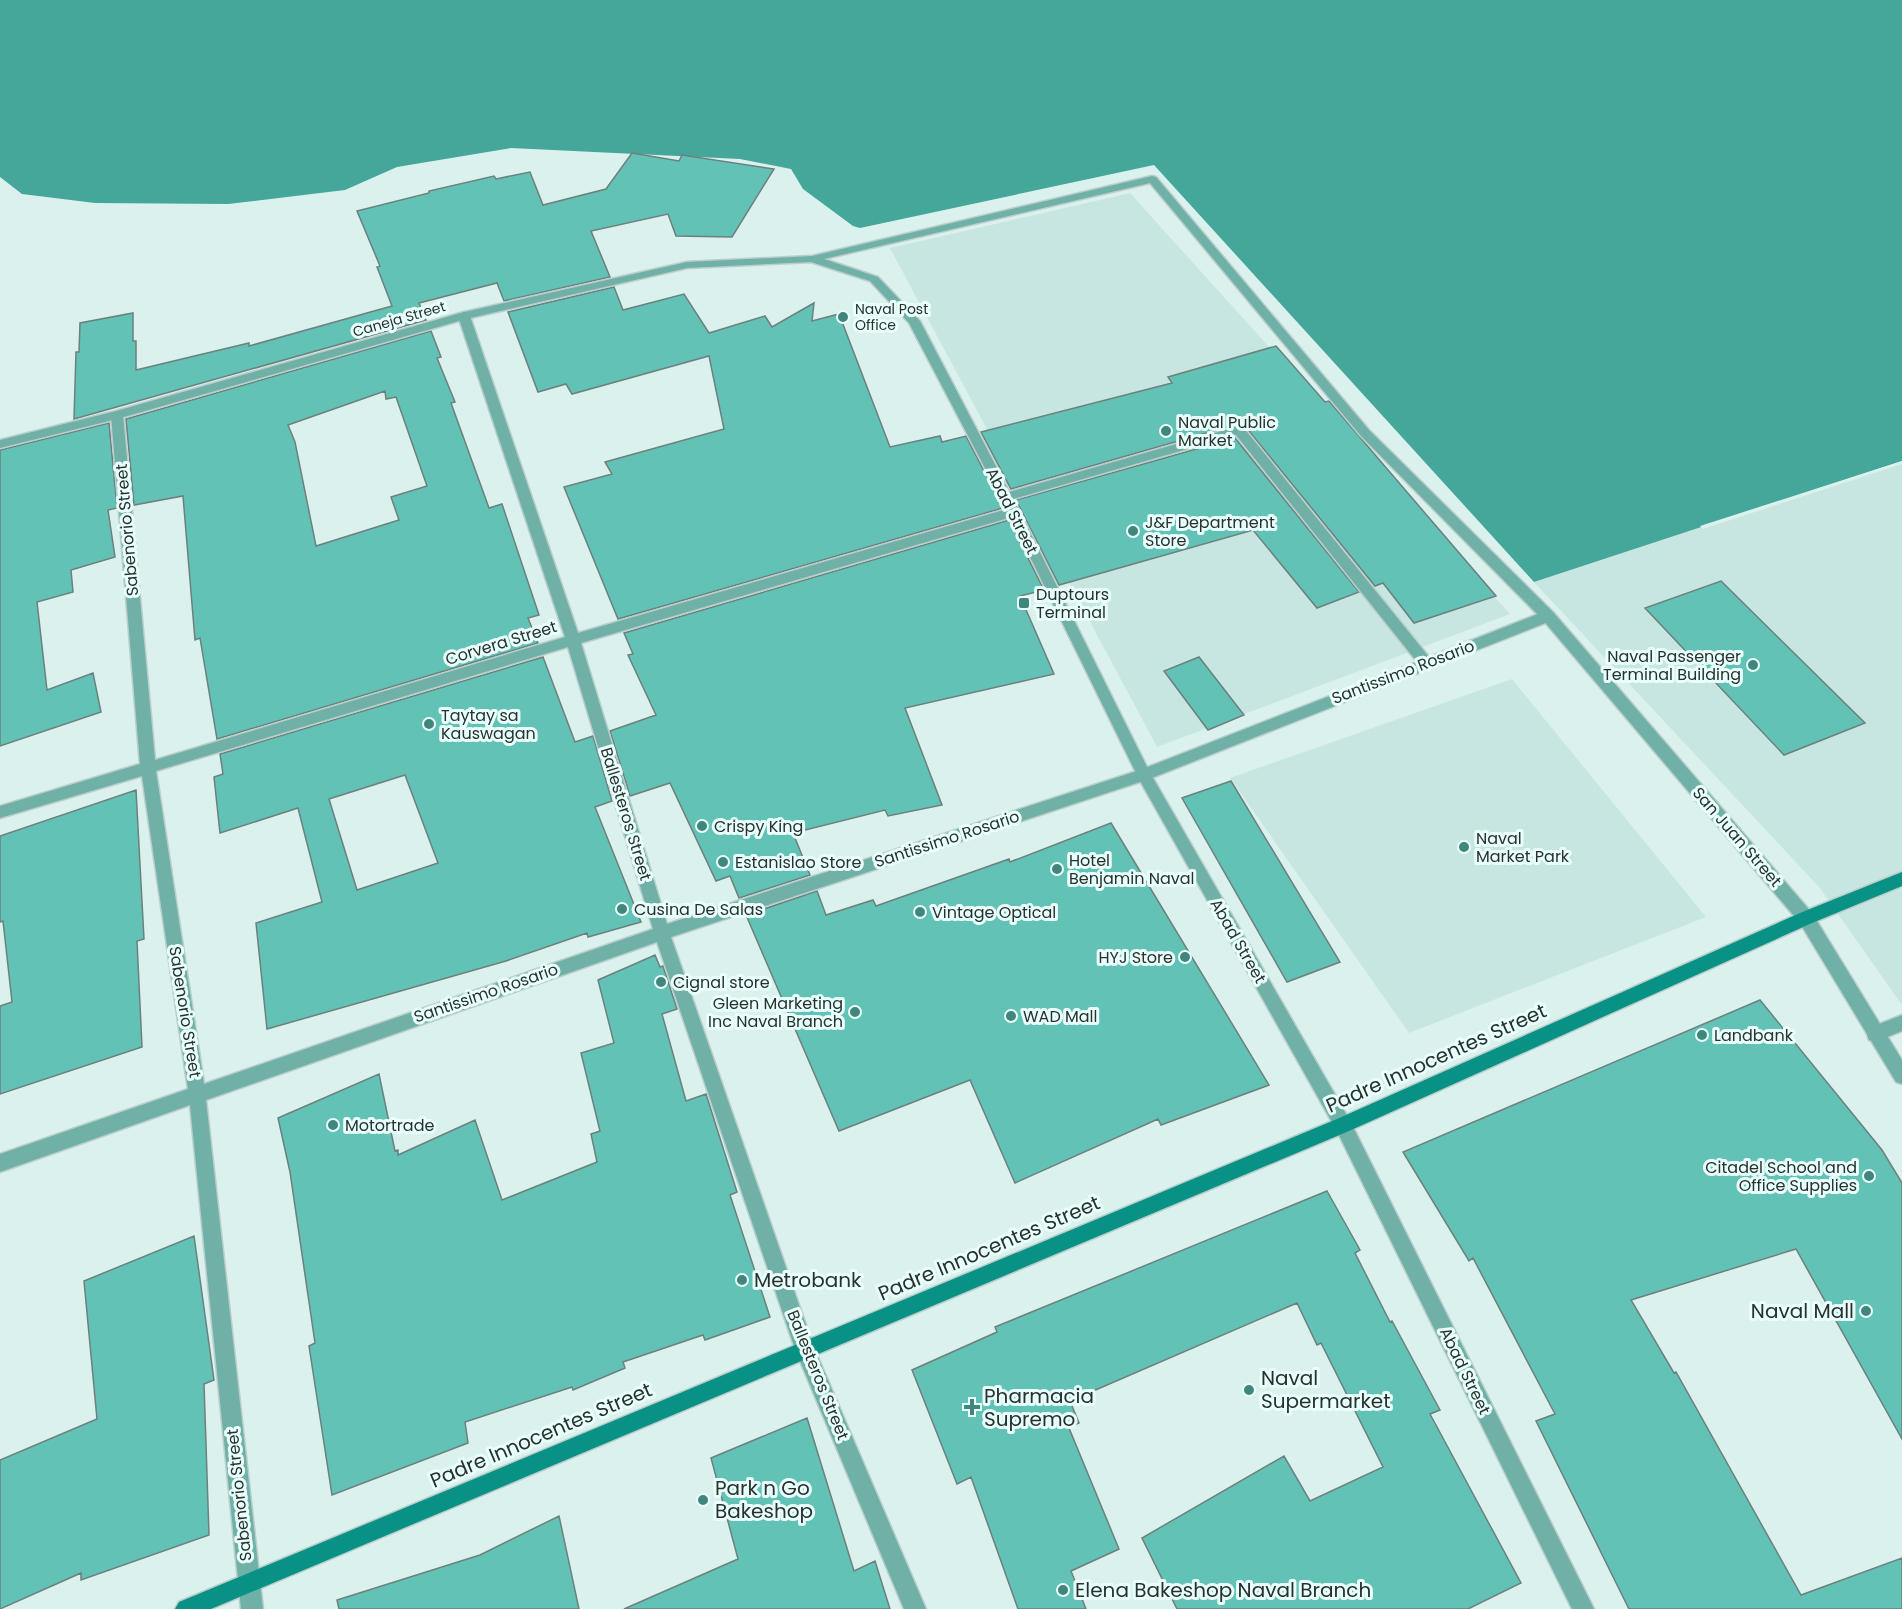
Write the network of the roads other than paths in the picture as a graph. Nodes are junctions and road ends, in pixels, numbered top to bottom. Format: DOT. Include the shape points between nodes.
graph roads {
  1 [pos="812,259"];
  2 [pos="465,316"];
  3 [pos="117,415"];
  4 [pos="0,444"];
  5 [pos="1010,504"];
  6 [pos="1548,616"];
  7 [pos="573,640"];
  8 [pos="1426,663"];
  9 [pos="148,770"];
  10 [pos="1144,775"];
  11 [pos="0,812"];
  12 [pos="1902,879"];
  13 [pos="1806,918"];
  14 [pos="662,933"];
  15 [pos="1902,1023"];
  16 [pos="1875,1034"];
  17 [pos="1901,1072"];
  18 [pos="197,1093"];
  19 [pos="1343,1125"];
  20 [pos="0,1163"];
  21 [pos="805,1349"];
  22 [pos="249,1582"];
  23 [pos="186,1609"];
  24 [pos="252,1609"];
  25 [pos="915,1609"];
  26 [pos="1583,1609"];
  1 -- 2 [label="street, Caneja Street" via="687,265"];
  1 -- 5 [label="street, Abad Street" via="874,279 914,321"];
  1 -- 6 [label="street, San Juan Street" via="1152,179 1365,433"];
  2 -- 3 [label="street, Caneja Street"];
  2 -- 7 [label="street, Ballesteros Street"];
  3 -- 4 [label="street, Caneja Street"];
  3 -- 9 [label="street, Sabenorio Street"];
  5 -- 7 [label="street, Corvera Street"];
  5 -- 8 [label="street, Corvera Street" via="1239,430"];
  5 -- 10 [label="street, Abad Street"];
  6 -- 8 [label="street, Santissimo Rosario"];
  6 -- 13 [label="street, San Juan Street"];
  7 -- 9 [label="street, Corvera Street"];
  7 -- 14 [label="street, Ballesteros Street"];
  8 -- 10 [label="street, Santissimo Rosario"];
  9 -- 11 [label="street, Corvera Street"];
  9 -- 18 [label="street, Sabenorio Street"];
  10 -- 14 [label="street, Santissimo Rosario"];
  10 -- 19 [label="street, Abad Street"];
  12 -- 13 [label="main road, Padre Innocentes Street"];
  13 -- 16 [label="street, San Juan Street"];
  13 -- 19 [label="main road, Padre Innocentes Street"];
  14 -- 18 [label="street, Santissimo Rosario"];
  14 -- 21 [label="street, Ballesteros Street"];
  15 -- 16 [label="street"];
  16 -- 17 [label="street, San Juan Street"];
  18 -- 20 [label="street, Santissimo Rosario"];
  18 -- 22 [label="street, Sabenorio Street"];
  19 -- 21 [label="main road, Padre Innocentes Street"];
  19 -- 26 [label="street, Abad Street"];
  21 -- 22 [label="main road, Padre Innocentes Street"];
  21 -- 25 [label="street, Ballesteros Street"];
  22 -- 23 [label="main road, Padre Innocentes Street"];
  22 -- 24 [label="street, Sabenorio Street"];
}
